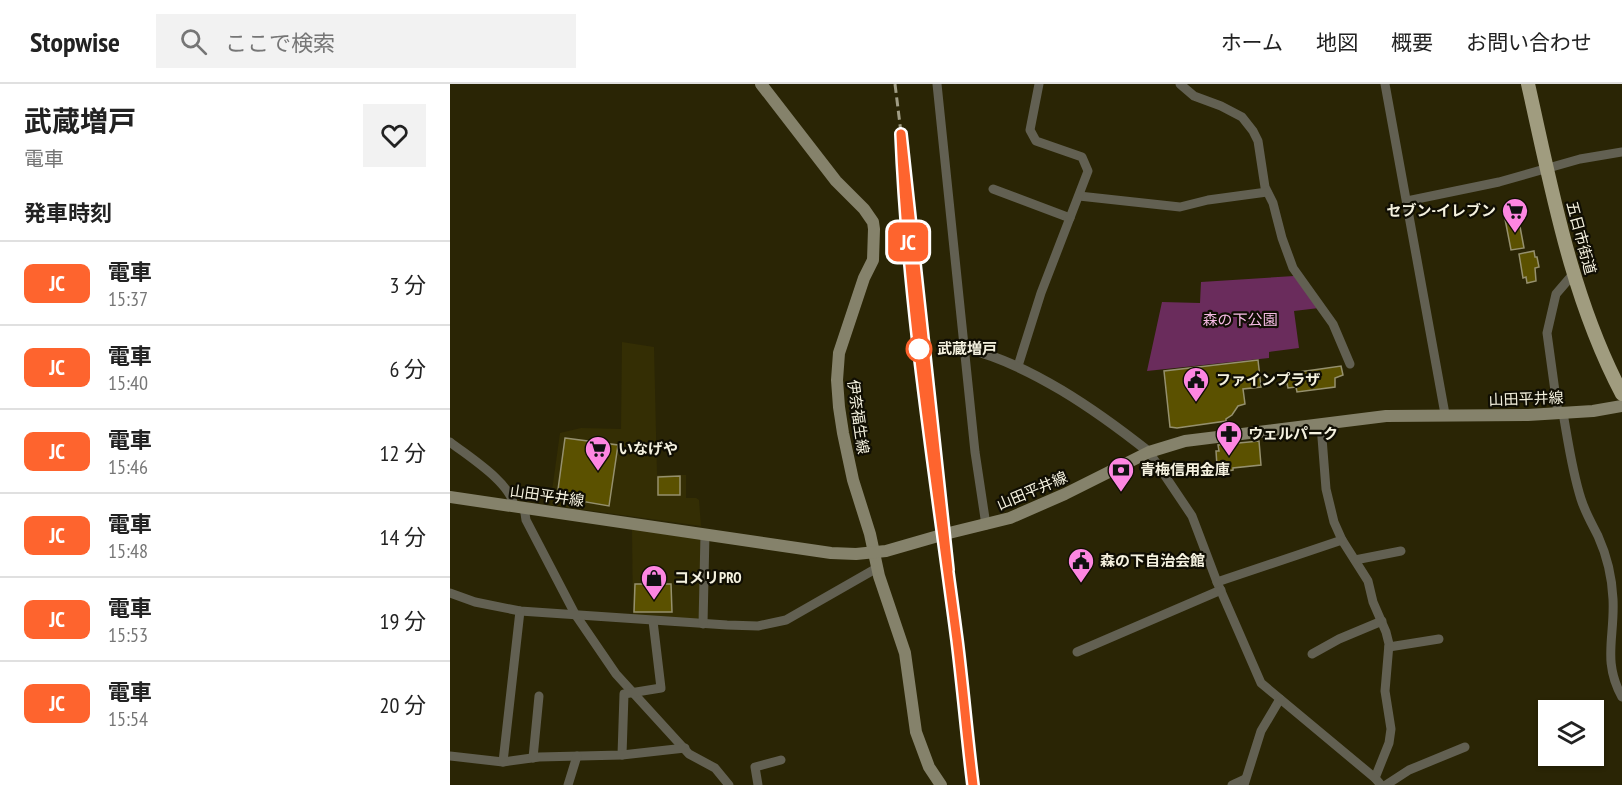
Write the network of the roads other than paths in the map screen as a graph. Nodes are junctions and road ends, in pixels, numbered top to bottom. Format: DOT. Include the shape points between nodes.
graph roads {
  1 [pos="761,84"];
  2 [pos="937,84"];
  3 [pos="1039,84"];
  4 [pos="1179,84"];
  5 [pos="1385,84"];
  6 [pos="1528,84"];
  7 [pos="1622,152"];
  8 [pos="1547,168"];
  9 [pos="993,189"];
  10 [pos="1267,192"];
  11 [pos="1079,196"];
  12 [pos="1407,201"];
  13 [pos="1070,218"];
  14 [pos="1574,273"];
  15 [pos="965,348"];
  16 [pos="1350,364"];
  17 [pos="1018,366"];
  18 [pos="1622,393"];
  19 [pos="1622,406"];
  20 [pos="1560,413"];
  21 [pos="1445,414"];
  22 [pos="1321,425"];
  23 [pos="450,442"];
  24 [pos="1149,452"];
  25 [pos="450,497"];
  26 [pos="519,507"];
  27 [pos="986,525"];
  28 [pos="705,534"];
  29 [pos="1341,540"];
  30 [pos="1401,551"];
  31 [pos="874,553"];
  32 [pos="1355,560"];
  33 [pos="877,568"];
  34 [pos="1219,586"];
  35 [pos="450,593"];
  36 [pos="520,611"];
  37 [pos="575,614"];
  38 [pos="653,621"];
  39 [pos="1382,621"];
  40 [pos="702,624"];
  41 [pos="1439,639"];
  42 [pos="1389,647"];
  43 [pos="1077,652"];
  44 [pos="1312,654"];
  45 [pos="632,693"];
  46 [pos="539,696"];
  47 [pos="1622,697"];
  48 [pos="1280,699"];
  49 [pos="1465,747"];
  50 [pos="685,748"];
  51 [pos="622,755"];
  52 [pos="450,756"];
  53 [pos="577,756"];
  54 [pos="533,758"];
  55 [pos="781,760"];
  56 [pos="503,762"];
  57 [pos="1244,782"];
  58 [pos="1378,782"];
  59 [pos="568,785"];
  60 [pos="729,785"];
  61 [pos="758,785"];
  62 [pos="941,785"];
  63 [pos="1232,785"];
  64 [pos="1386,785"];
  1 -- 31 [label="main road, 伊奈福生線" via="873,222 874,254 846,327 837,380 843,433"];
  2 -- 15 [label="street"];
  3 -- 11 [label="street" via="1032,136 1036,141 1082,157 1088,171"];
  4 -- 10 [label="street" via="1194,96 1242,117 1258,141"];
  5 -- 12 [label="street"];
  6 -- 8 [label="main road, 五日市街道"];
  7 -- 8 [label="street"];
  8 -- 12 [label="street"];
  8 -- 14 [label="main road, 五日市街道"];
  9 -- 13 [label="street"];
  10 -- 11 [label="street" via="1180,207"];
  10 -- 16 [label="street" via="1293,268 1333,324"];
  11 -- 13 [label="street"];
  12 -- 21 [label="street"];
  13 -- 17 [label="street"];
  14 -- 18 [label="main road, 五日市街道" via="1595,335"];
  14 -- 20 [label="street" via="1556,294 1547,333"];
  15 -- 17 [label="street"];
  15 -- 27 [label="street"];
  17 -- 24 [label="street" via="1085,406"];
  19 -- 20 [label="main road, 山田平井線"];
  20 -- 21 [label="main road, 山田平井線"];
  20 -- 47 [label="street" via="1581,500 1609,570 1613,601 1611,670"];
  21 -- 22 [label="main road, 山田平井線" via="1386,416"];
  22 -- 24 [label="main road, 山田平井線" via="1185,441"];
  22 -- 29 [label="street" via="1326,489"];
  23 -- 26 [label="street" via="501,484"];
  24 -- 27 [label="main road, 山田平井線" via="1028,511"];
  24 -- 34 [label="street" via="1192,516"];
  25 -- 26 [label="main road, 山田平井線"];
  26 -- 28 [label="main road, 山田平井線"];
  26 -- 37 [label="street"];
  27 -- 31 [label="main road, 山田平井線"];
  28 -- 31 [label="main road, 山田平井線" via="831,553"];
  28 -- 40 [label="street"];
  29 -- 32 [label="street"];
  29 -- 34 [label="street"];
  30 -- 32 [label="street"];
  31 -- 33 [label="main road, 伊奈福生線"];
  32 -- 39 [label="street" via="1368,581 1372,602"];
  33 -- 40 [label="street" via="786,620 758,626"];
  33 -- 62 [label="main road, 伊奈福生線" via="905,653 916,732 929,767"];
  34 -- 43 [label="street"];
  34 -- 48 [label="street" via="1259,678"];
  35 -- 36 [label="street"];
  36 -- 37 [label="street"];
  36 -- 56 [label="street"];
  37 -- 38 [label="street"];
  37 -- 45 [label="street"];
  38 -- 40 [label="street"];
  38 -- 45 [label="street" via="660,688"];
  39 -- 42 [label="street"];
  39 -- 44 [label="street"];
  41 -- 42 [label="street"];
  42 -- 58 [label="street" via="1385,691 1390,736"];
  45 -- 50 [label="street"];
  45 -- 51 [label="street" via="624,694"];
  46 -- 54 [label="street"];
  48 -- 57 [label="street" via="1261,731"];
  48 -- 58 [label="street"];
  49 -- 64 [label="street" via="1408,770"];
  50 -- 51 [label="street"];
  50 -- 60 [label="street" via="715,768"];
  51 -- 53 [label="street"];
  52 -- 56 [label="street"];
  53 -- 54 [label="street"];
  53 -- 59 [label="street"];
  54 -- 56 [label="street"];
  55 -- 61 [label="street" via="755,767"];
  57 -- 63 [label="street"];
}
